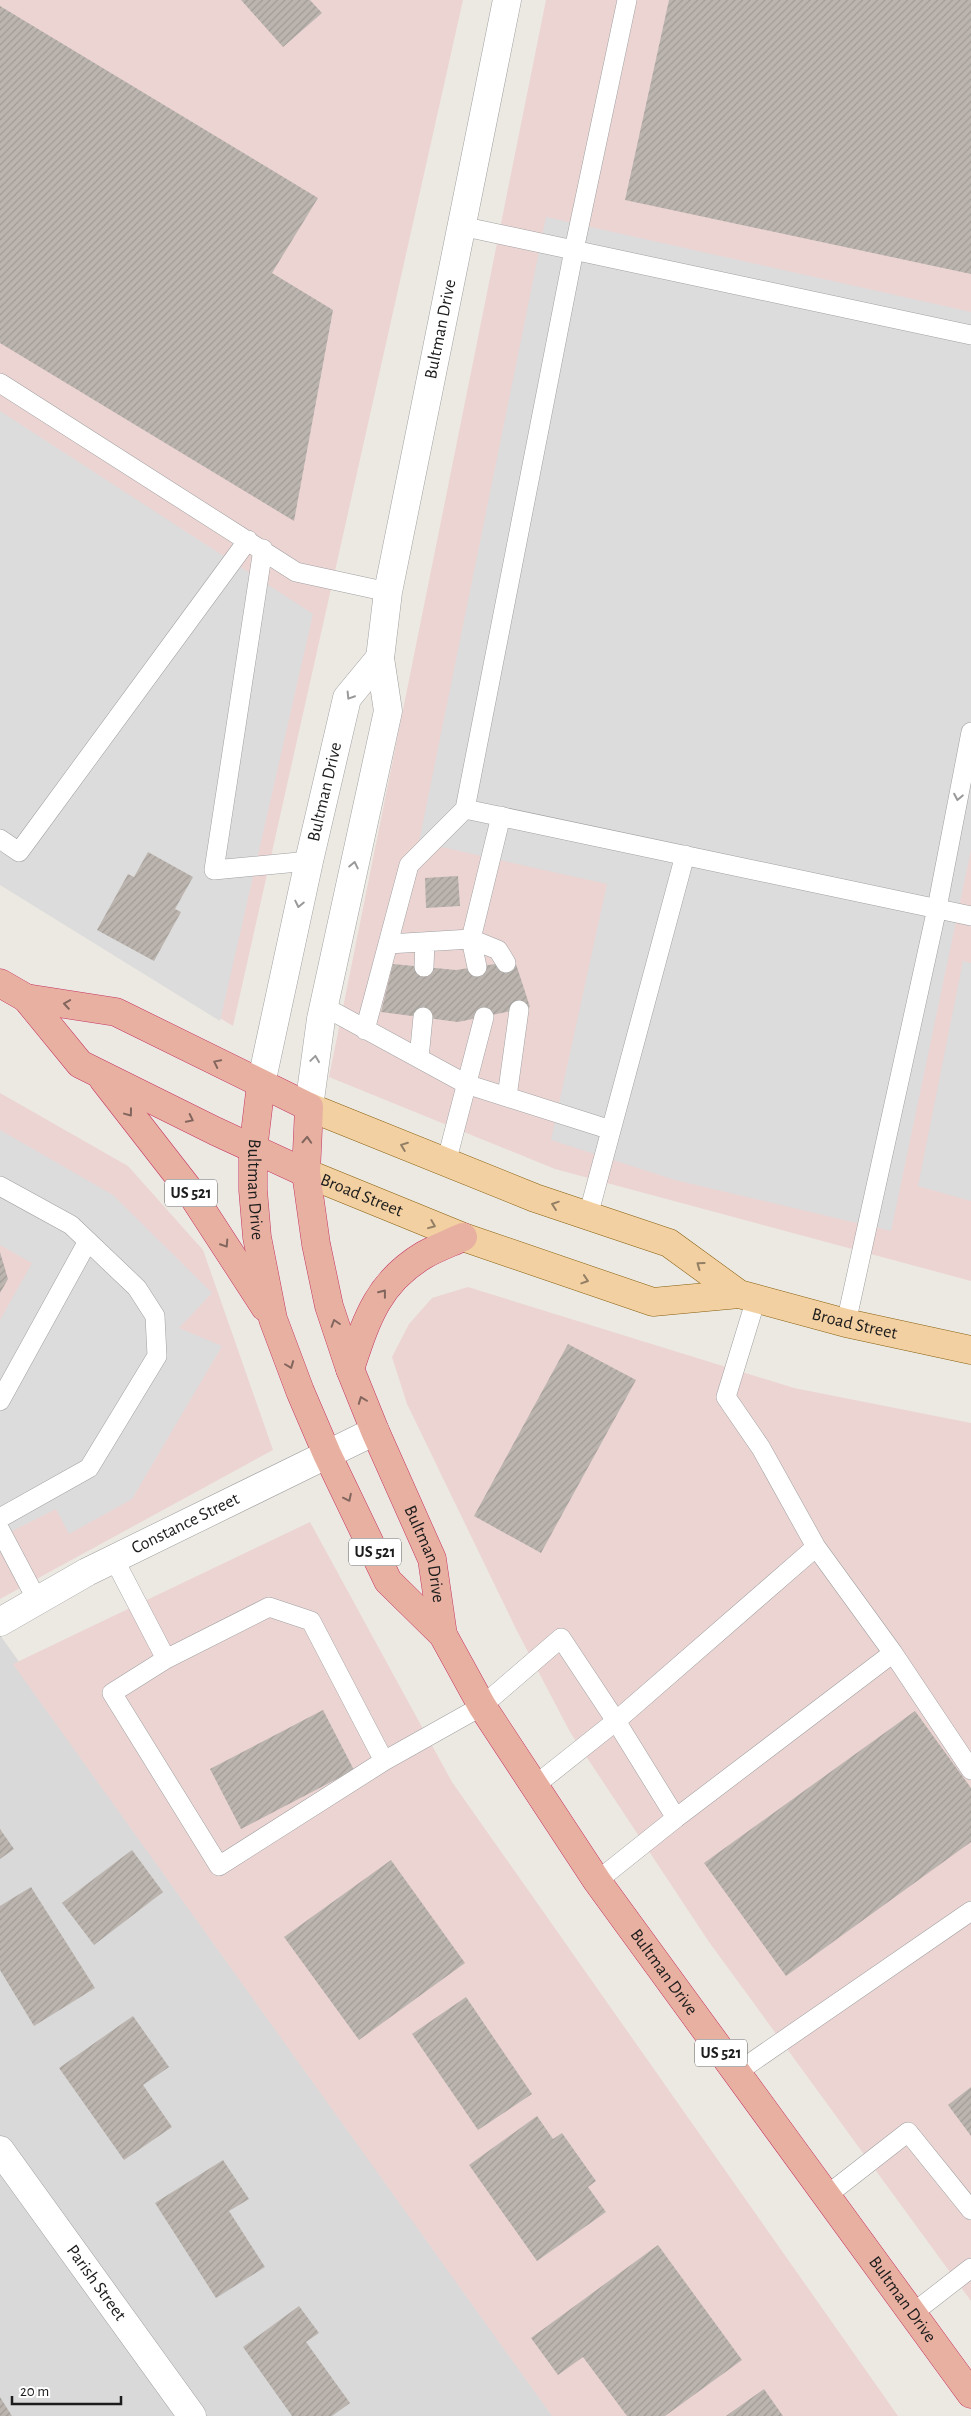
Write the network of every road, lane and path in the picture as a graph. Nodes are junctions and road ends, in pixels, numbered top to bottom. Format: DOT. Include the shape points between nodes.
graph roads {
  1 [pos="507,0"];
  2 [pos="627,0"];
  3 [pos="461,226"];
  4 [pos="574,250"];
  5 [pos="965,334"];
  6 [pos="0,383"];
  7 [pos="256,544"];
  8 [pos="388,592"];
  9 [pos="380,658"];
  10 [pos="971,732"];
  11 [pos="464,809"];
  12 [pos="501,816"];
  13 [pos="0,839"];
  14 [pos="685,855"];
  15 [pos="309,861"];
  16 [pos="937,908"];
  17 [pos="971,916"];
  18 [pos="471,939"];
  19 [pos="425,942"];
  20 [pos="388,944"];
  21 [pos="506,963"];
  22 [pos="424,967"];
  23 [pos="477,967"];
  24 [pos="0,983"];
  25 [pos="26,998"];
  26 [pos="323,1006"];
  27 [pos="520,1010"];
  28 [pos="423,1017"];
  29 [pos="484,1017"];
  30 [pos="365,1030"];
  31 [pos="420,1058"];
  32 [pos="99,1074"];
  33 [pos="261,1084"];
  34 [pos="466,1084"];
  35 [pos="507,1097"];
  36 [pos="309,1107"];
  37 [pos="611,1130"];
  38 [pos="253,1150"];
  39 [pos="446,1163"];
  40 [pos="306,1174"];
  41 [pos="0,1186"];
  42 [pos="588,1216"];
  43 [pos="463,1237"];
  44 [pos="88,1241"];
  45 [pos="747,1296"];
  46 [pos="273,1319"];
  47 [pos="846,1323"];
  48 [pos="971,1350"];
  49 [pos="350,1369"];
  50 [pos="0,1401"];
  51 [pos="374,1432"];
  52 [pos="327,1454"];
  53 [pos="0,1518"];
  54 [pos="0,1530"];
  55 [pos="816,1547"];
  56 [pos="114,1560"];
  57 [pos="37,1600"];
  58 [pos="0,1622"];
  59 [pos="443,1635"];
  60 [pos="893,1653"];
  61 [pos="166,1659"];
  62 [pos="482,1706"];
  63 [pos="616,1720"];
  64 [pos="384,1761"];
  65 [pos="971,1770"];
  66 [pos="533,1787"];
  67 [pos="676,1818"];
  68 [pos="597,1881"];
  69 [pos="971,1911"];
  70 [pos="736,2073"];
  71 [pos="0,2150"];
  72 [pos="826,2196"];
  73 [pos="971,2210"];
  74 [pos="971,2268"];
  75 [pos="913,2313"];
  76 [pos="971,2394"];
  77 [pos="192,2416"];
  1 -- 3 [label="street, Bultman Drive"];
  2 -- 4 [label="lane"];
  3 -- 4 [label="lane"];
  3 -- 8 [label="street, Bultman Drive"];
  4 -- 5 [label="lane"];
  4 -- 11 [label="lane"];
  6 -- 7 [label="lane"];
  7 -- 8 [label="lane" via="296,572"];
  7 -- 13 [label="lane" via="19,852"];
  7 -- 15 [label="lane" via="214,870"];
  8 -- 9 [label="street, Bultman Drive"];
  9 -- 15 [label="street, Bultman Drive, one-way" via="347,698"];
  26 -- 9 [label="street, Bultman Drive, one-way" via="388,711"];
  10 -- 16 [label="lane, one-way"];
  11 -- 12 [label="lane"];
  11 -- 20 [label="lane" via="409,865"];
  12 -- 14 [label="lane"];
  12 -- 18 [label="lane"];
  14 -- 16 [label="lane"];
  14 -- 37 [label="lane"];
  15 -- 33 [label="street, Bultman Drive, one-way"];
  16 -- 17 [label="lane"];
  16 -- 47 [label="lane"];
  18 -- 19 [label="lane"];
  18 -- 21 [label="lane" via="498,950"];
  18 -- 23 [label="lane"];
  19 -- 20 [label="lane"];
  19 -- 22 [label="lane"];
  20 -- 30 [label="lane"];
  24 -- 25 [label="highway, Broad Street / US 521"];
  25 -- 32 [label="highway, Broad Street / US 521" via="80,1064"];
  33 -- 25 [label="highway, Broad Street / US 521, one-way" via="116,1012"];
  26 -- 30 [label="lane"];
  36 -- 26 [label="street, Bultman Drive, one-way"];
  27 -- 35 [label="lane"];
  28 -- 31 [label="lane"];
  29 -- 34 [label="lane"];
  30 -- 31 [label="lane"];
  31 -- 34 [label="lane"];
  32 -- 38 [label="highway, Broad Street, one-way"];
  32 -- 46 [label="highway, US 521, one-way" via="186,1187"];
  33 -- 36 [label="highway, Broad Street / US 521"];
  33 -- 38 [label="highway, Bultman Drive"];
  34 -- 35 [label="lane"];
  34 -- 39 [label="lane"];
  35 -- 37 [label="lane"];
  39 -- 36 [label="main road, Broad Street, one-way"];
  40 -- 36 [label="highway, Bultman Drive / US 521, one-way"];
  37 -- 42 [label="lane"];
  38 -- 40 [label="highway, Broad Street"];
  38 -- 46 [label="highway, Bultman Drive" via="257,1236"];
  42 -- 39 [label="main road, Broad Street, one-way"];
  40 -- 43 [label="main road, Broad Street, one-way"];
  49 -- 40 [label="highway, Bultman Drive / US 521, one-way" via="329,1306"];
  41 -- 44 [label="lane" via="71,1225"];
  45 -- 42 [label="main road, Broad Street, one-way" via="670,1243"];
  43 -- 45 [label="main road, Broad Street, one-way" via="652,1302"];
  49 -- 43 [label="highway, one-way" via="368,1316 381,1293 400,1272 424,1255"];
  44 -- 50 [label="lane"];
  44 -- 53 [label="lane" via="137,1288 156,1316 157,1356 89,1468"];
  45 -- 47 [label="main road, Broad Street"];
  45 -- 55 [label="lane" via="726,1396 760,1448"];
  46 -- 52 [label="highway, Bultman Drive / US 521, one-way"];
  47 -- 48 [label="main road, Broad Street"];
  51 -- 49 [label="highway, Bultman Drive / US 521, one-way"];
  51 -- 52 [label="street, Constance Street"];
  51 -- 59 [label="highway, Bultman Drive / US 521" via="432,1559"];
  52 -- 56 [label="street, Constance Street"];
  52 -- 59 [label="highway, Bultman Drive / US 521, one-way" via="388,1581"];
  54 -- 57 [label="lane"];
  55 -- 60 [label="lane"];
  55 -- 63 [label="lane"];
  56 -- 57 [label="street, Constance Street"];
  56 -- 61 [label="lane"];
  57 -- 58 [label="street, Constance Street"];
  59 -- 62 [label="highway, Bultman Drive / US 521"];
  60 -- 65 [label="lane"];
  60 -- 67 [label="lane"];
  61 -- 64 [label="lane" via="269,1607 311,1620"];
  61 -- 64 [label="lane" via="112,1693 218,1866"];
  62 -- 63 [label="lane" via="561,1638"];
  62 -- 64 [label="lane"];
  62 -- 66 [label="highway, Bultman Drive / US 521"];
  63 -- 66 [label="lane"];
  63 -- 67 [label="lane"];
  66 -- 68 [label="highway, Bultman Drive / US 521"];
  67 -- 68 [label="lane"];
  68 -- 70 [label="highway, Bultman Drive / US 521"];
  69 -- 70 [label="lane"];
  70 -- 72 [label="highway, Bultman Drive / US 521"];
  71 -- 77 [label="street, Parish Street"];
  72 -- 73 [label="lane" via="908,2132"];
  72 -- 75 [label="highway, Bultman Drive / US 521"];
  74 -- 75 [label="lane"];
  75 -- 76 [label="highway, Bultman Drive / US 521"];
}
